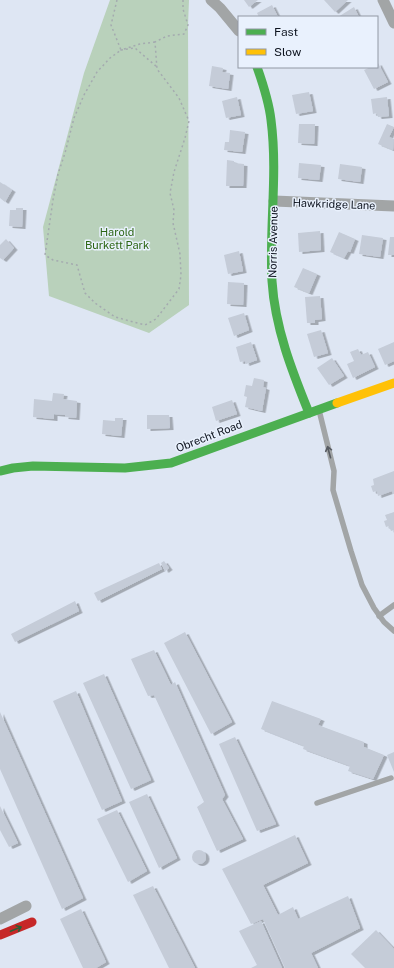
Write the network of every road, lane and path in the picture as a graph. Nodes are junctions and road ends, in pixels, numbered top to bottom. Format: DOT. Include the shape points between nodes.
graph roads {
  1 [pos="117,0"];
  2 [pos="183,0"];
  3 [pos="211,0"];
  4 [pos="383,0"];
  5 [pos="394,23"];
  6 [pos="238,30"];
  7 [pos="155,42"];
  8 [pos="121,50"];
  9 [pos="157,67"];
  10 [pos="258,68"];
  11 [pos="274,201"];
  12 [pos="394,206"];
  13 [pos="394,383"];
  14 [pos="318,410"];
  15 [pos="309,413"];
  16 [pos="0,471"];
  17 [pos="394,605"];
  18 [pos="379,616"];
  19 [pos="394,631"];
  20 [pos="391,778"];
  21 [pos="317,803"];
  22 [pos="26,906"];
  23 [pos="0,918"];
  24 [pos="32,922"];
  25 [pos="0,935"];
  1 -- 8 [label="path" via="111,25"];
  2 -- 7 [label="path" via="188,25 184,34 167,36"];
  3 -- 6 [label="street"];
  4 -- 5 [label="street"];
  7 -- 8 [label="path"];
  7 -- 9 [label="path"];
  8 -- 9 [label="path" via="135,48"];
  8 -- 9 [label="path" via="97,72 74,118 58,174 45,255 53,260 77,265 85,293 115,317 145,325 156,319 179,289 180,254 170,194 189,121 179,98"];
  10 -- 11 [label="street, Norris Avenue" via="270,105 274,141"];
  11 -- 12 [label="street, Hawkridge Lane"];
  11 -- 15 [label="street, Norris Avenue" via="274,306 293,374"];
  13 -- 14 [label="street, Obrecht Road"];
  14 -- 15 [label="street, Obrecht Road"];
  18 -- 14 [label="lane, one-way" via="362,585 347,540 333,490 334,471"];
  15 -- 16 [label="street, Obrecht Road" via="171,463 125,468 33,466"];
  17 -- 18 [label="lane"];
  18 -- 19 [label="lane"];
  20 -- 21 [label="lane"];
  22 -- 23 [label="street"];
  25 -- 24 [label="street, one-way"];
}
